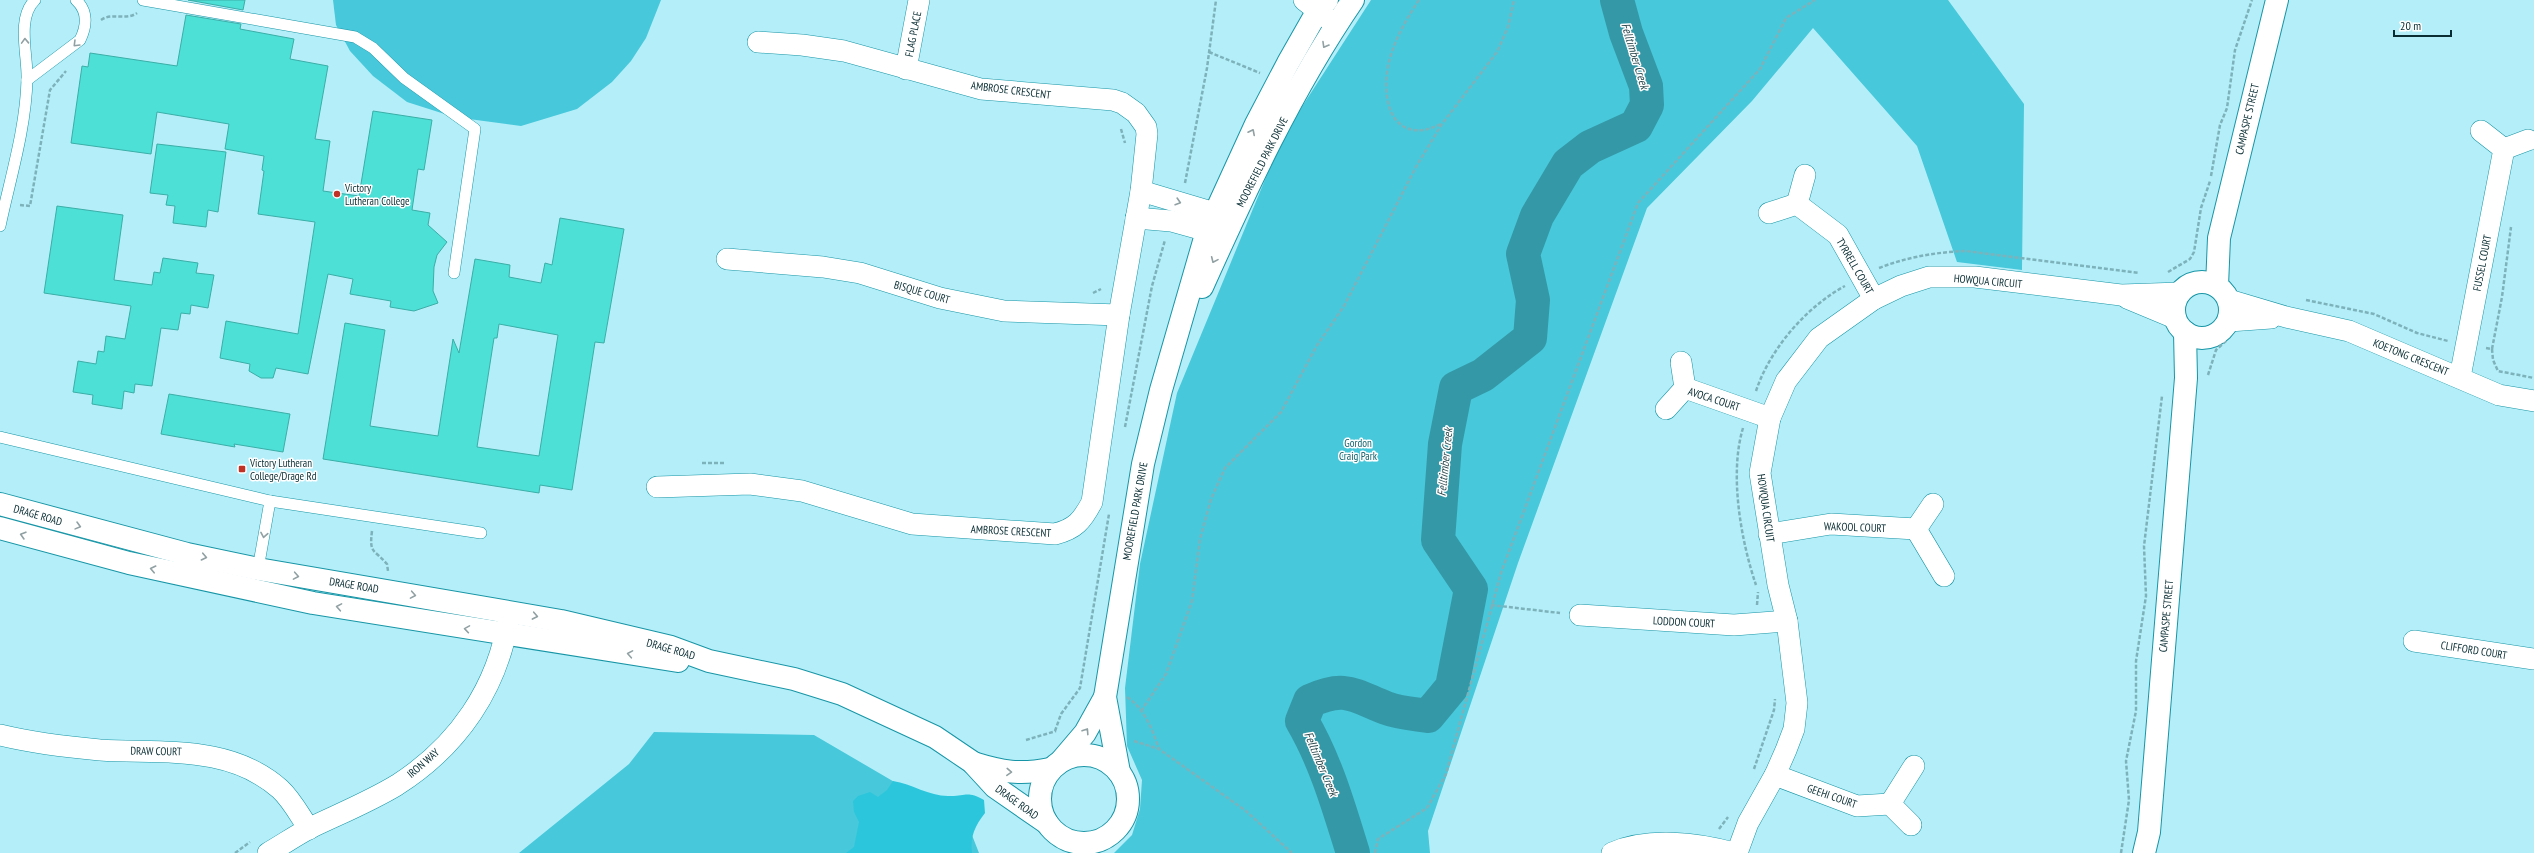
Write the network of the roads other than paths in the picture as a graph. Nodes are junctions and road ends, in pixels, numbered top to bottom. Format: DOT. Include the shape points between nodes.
graph roads {
  1 [pos="35,0"];
  2 [pos="76,0"];
  3 [pos="145,0"];
  4 [pos="919,0"];
  5 [pos="1353,0"];
  6 [pos="2277,0"];
  7 [pos="1316,4"];
  8 [pos="1336,25"];
  9 [pos="758,42"];
  10 [pos="906,69"];
  11 [pos="27,80"];
  12 [pos="2481,131"];
  13 [pos="2528,140"];
  14 [pos="2504,149"];
  15 [pos="1805,175"];
  16 [pos="1141,191"];
  17 [pos="1797,204"];
  18 [pos="1769,213"];
  19 [pos="1136,218"];
  20 [pos="1217,224"];
  21 [pos="0,226"];
  22 [pos="2219,238"];
  23 [pos="727,259"];
  24 [pos="454,273"];
  25 [pos="2186,288"];
  26 [pos="2121,295"];
  27 [pos="1874,299"];
  28 [pos="2230,306"];
  29 [pos="1120,307"];
  30 [pos="2180,325"];
  31 [pos="2210,337"];
  32 [pos="1681,362"];
  33 [pos="2460,377"];
  34 [pos="2197,378"];
  35 [pos="1685,388"];
  36 [pos="2534,401"];
  37 [pos="1666,409"];
  38 [pos="1770,418"];
  39 [pos="0,437"];
  40 [pos="657,487"];
  41 [pos="270,501"];
  42 [pos="0,504"];
  43 [pos="1933,504"];
  44 [pos="0,528"];
  45 [pos="1916,529"];
  46 [pos="481,533"];
  47 [pos="1770,534"];
  48 [pos="258,569"];
  49 [pos="1944,576"];
  50 [pos="232,586"];
  51 [pos="509,612"];
  52 [pos="1580,615"];
  53 [pos="1787,621"];
  54 [pos="506,635"];
  55 [pos="2414,641"];
  56 [pos="2534,659"];
  57 [pos="709,661"];
  58 [pos="1105,697"];
  59 [pos="0,735"];
  60 [pos="972,762"];
  61 [pos="1056,764"];
  62 [pos="1914,766"];
  63 [pos="1119,772"];
  64 [pos="1775,775"];
  65 [pos="1890,804"];
  66 [pos="1911,825"];
  67 [pos="1050,827"];
  68 [pos="309,829"];
  69 [pos="1100,845"];
  70 [pos="260,847"];
  71 [pos="1057,853"];
  72 [pos="1612,853"];
  73 [pos="1734,853"];
  74 [pos="1737,853"];
  75 [pos="2144,853"];
  11 -- 1 [label="lane, one-way" via="25,16"];
  2 -- 11 [label="lane, one-way" via="85,16 84,32 80,40"];
  3 -- 24 [label="lane" via="355,37 373,48 404,78 475,129"];
  4 -- 10 [label="street, FLAG PLACE"];
  5 -- 8 [label="street, MOOREFIELD PARK DRIVE"];
  6 -- 22 [label="street, CAMPASPE STREET"];
  7 -- 8 [label="street"];
  20 -- 7 [label="street, MOOREFIELD PARK DRIVE, one-way" via="1235,167 1280,82"];
  8 -- 20 [label="street, MOOREFIELD PARK DRIVE, one-way" via="1245,191"];
  9 -- 10 [label="street, AMBROSE CRESCENT" via="844,51"];
  10 -- 16 [label="street, AMBROSE CRESCENT" via="981,89 1122,102 1136,113 1146,127"];
  11 -- 21 [label="lane"];
  12 -- 14 [label="street"];
  13 -- 14 [label="street"];
  14 -- 33 [label="street, FUSSEL COURT"];
  15 -- 17 [label="street"];
  16 -- 19 [label="street, AMBROSE CRESCENT"];
  16 -- 20 [label="street, one-way" via="1179,202"];
  17 -- 18 [label="street"];
  17 -- 27 [label="street, TYRRELL COURT" via="1838,236"];
  19 -- 20 [label="street"];
  19 -- 29 [label="street, AMBROSE CRESCENT"];
  20 -- 58 [label="street, MOOREFIELD PARK DRIVE" via="1195,302 1178,327 1143,464"];
  22 -- 25 [label="street, CAMPASPE STREET"];
  22 -- 28 [label="street, CAMPASPE STREET"];
  23 -- 29 [label="street, BISQUE COURT" via="823,267 860,273 940,298 1004,311"];
  25 -- 26 [label="street, HOWQUA CIRCUIT"];
  25 -- 28 [label="street" via="2210,282"];
  25 -- 30 [label="street" via="2174,310"];
  26 -- 27 [label="street, HOWQUA CIRCUIT" via="1975,277 1929,277 1901,286"];
  26 -- 30 [label="street, HOWQUA CIRCUIT"];
  27 -- 38 [label="street, HOWQUA CIRCUIT" via="1819,338 1786,381"];
  28 -- 31 [label="street" via="2224,328"];
  28 -- 33 [label="street, KOETONG CRESCENT" via="2349,331"];
  29 -- 40 [label="street, AMBROSE CRESCENT" via="1092,502 1076,527 1054,534 942,527 912,524 802,491 783,488 750,484"];
  30 -- 31 [label="street" via="2193,337"];
  30 -- 34 [label="street, CAMPASPE STREET"];
  31 -- 34 [label="street, CAMPASPE STREET"];
  32 -- 35 [label="street"];
  33 -- 36 [label="street, KOETONG CRESCENT" via="2499,394"];
  34 -- 75 [label="street, CAMPASPE STREET" via="2149,832"];
  35 -- 37 [label="street, AVOCA COURT"];
  35 -- 38 [label="street, AVOCA COURT"];
  38 -- 47 [label="street, HOWQUA CIRCUIT" via="1760,473"];
  39 -- 41 [label="lane"];
  41 -- 46 [label="lane"];
  41 -- 48 [label="lane, one-way"];
  42 -- 48 [label="street, DRAGE ROAD, one-way" via="124,538"];
  43 -- 45 [label="street"];
  50 -- 44 [label="street, DRAGE ROAD, one-way" via="129,563"];
  45 -- 47 [label="street, WAKOOL COURT" via="1831,524"];
  45 -- 49 [label="street"];
  47 -- 53 [label="street, HOWQUA CIRCUIT"];
  48 -- 50 [label="street"];
  48 -- 51 [label="street, DRAGE ROAD, one-way"];
  54 -- 50 [label="street, DRAGE ROAD, one-way" via="313,603"];
  51 -- 54 [label="street, IRON WAY"];
  51 -- 57 [label="street, DRAGE ROAD, one-way" via="671,647"];
  52 -- 53 [label="street, LODDON COURT" via="1697,623"];
  53 -- 64 [label="street, HOWQUA CIRCUIT" via="1797,703 1794,729"];
  57 -- 54 [label="street, DRAGE ROAD, one-way" via="668,661"];
  54 -- 68 [label="street, IRON WAY" via="494,675 482,699 458,730 437,751 397,785"];
  55 -- 56 [label="street, CLIFFORD COURT"];
  57 -- 60 [label="street, DRAGE ROAD" via="794,679 842,694 935,737"];
  61 -- 58 [label="street, one-way" via="1085,733"];
  58 -- 63 [label="street" via="1115,739"];
  59 -- 68 [label="street, DRAW COURT" via="78,748 183,751 234,762 262,776 280,790"];
  60 -- 61 [label="street, DRAGE ROAD, one-way" via="1001,772 1034,772"];
  60 -- 67 [label="street, DRAGE ROAD" via="995,787"];
  61 -- 63 [label="street" via="1077,755 1093,755 1108,761"];
  61 -- 67 [label="street" via="1040,790 1039,801"];
  62 -- 65 [label="street"];
  63 -- 69 [label="street" via="1128,796 1127,808 1115,830"];
  64 -- 65 [label="street, GEEHI COURT" via="1857,806"];
  64 -- 74 [label="street, HOWQUA CIRCUIT" via="1748,823"];
  65 -- 66 [label="street"];
  67 -- 69 [label="street" via="1065,838"];
  67 -- 71 [label="street"];
  68 -- 70 [label="street, IRON WAY"];
  72 -- 73 [label="street" via="1623,848 1658,843 1709,846"];
}
